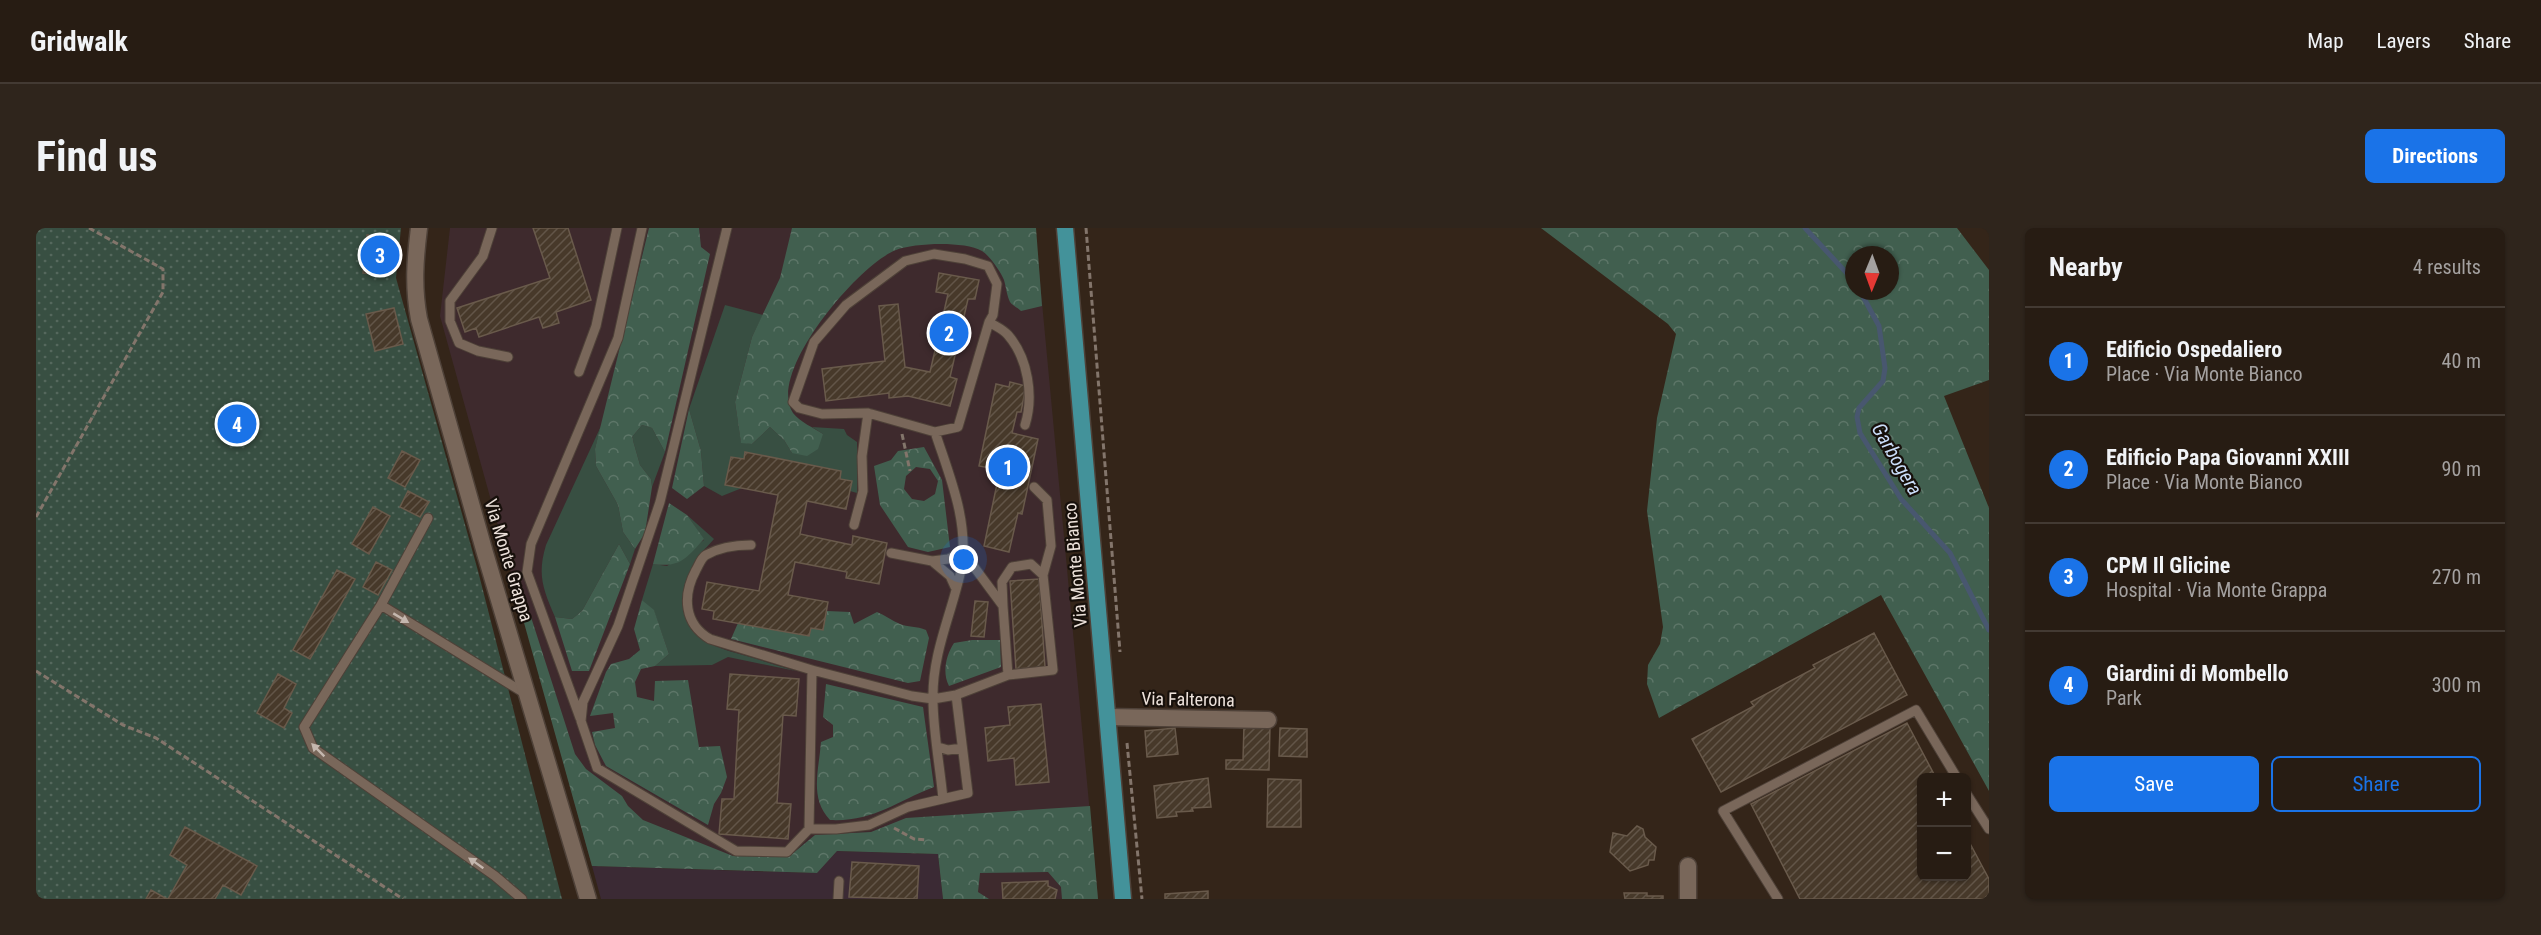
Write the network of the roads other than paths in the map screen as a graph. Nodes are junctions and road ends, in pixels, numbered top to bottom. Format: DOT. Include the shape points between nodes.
graph roads {
  1 [pos="419,228"];
  2 [pos="492,228"];
  3 [pos="617,228"];
  4 [pos="642,228"];
  5 [pos="727,228"];
  6 [pos="1065,228"];
  7 [pos="988,322"];
  8 [pos="508,357"];
  9 [pos="579,372"];
  10 [pos="868,413"];
  11 [pos="1025,425"];
  12 [pos="935,432"];
  13 [pos="1034,487"];
  14 [pos="428,518"];
  15 [pos="854,525"];
  16 [pos="751,545"];
  17 [pos="891,552"];
  18 [pos="963,552"];
  19 [pos="932,561"];
  20 [pos="1043,575"];
  21 [pos="955,587"];
  22 [pos="381,605"];
  23 [pos="1003,606"];
  24 [pos="812,670"];
  25 [pos="1008,675"];
  26 [pos="956,695"];
  27 [pos="530,696"];
  28 [pos="933,699"];
  29 [pos="1108,717"];
  30 [pos="1268,720"];
  31 [pos="581,721"];
  32 [pos="938,747"];
  33 [pos="963,748"];
  34 [pos="1955,773"];
  35 [pos="943,799"];
  36 [pos="1971,801"];
  37 [pos="1989,829"];
  38 [pos="809,830"];
  39 [pos="1688,866"];
  40 [pos="839,881"];
  41 [pos="522,899"];
  42 [pos="588,899"];
  43 [pos="838,899"];
  44 [pos="1124,899"];
  45 [pos="1688,899"];
  46 [pos="1778,899"];
  1 -- 27 [label="street, Via Monte Grappa" via="414,292 419,318"];
  2 -- 8 [label="lane" via="483,256 450,301 450,321 459,343"];
  3 -- 9 [label="lane" via="596,327"];
  4 -- 31 [label="lane" via="618,338 531,544 527,572"];
  5 -- 31 [label="lane" via="660,502 618,626 583,702"];
  6 -- 29 [label="main road, Via Monte Bianco"];
  7 -- 10 [label="lane" via="993,315 997,284 988,266 934,254 905,261 875,282 846,305 814,342 793,402 822,414"];
  7 -- 11 [label="lane" via="1006,333 1019,350 1028,380 1029,413"];
  7 -- 12 [label="lane" via="958,427"];
  10 -- 12 [label="lane"];
  10 -- 15 [label="lane" via="862,456 863,491"];
  12 -- 18 [label="lane" via="957,500"];
  13 -- 20 [label="lane" via="1047,500 1052,546"];
  14 -- 22 [label="lane"];
  16 -- 24 [label="lane" via="730,545 704,556 690,581 687,610 697,631 710,639"];
  17 -- 19 [label="lane"];
  18 -- 19 [label="lane" via="948,560"];
  18 -- 21 [label="lane"];
  18 -- 23 [label="lane"];
  19 -- 21 [label="lane" via="950,576"];
  20 -- 23 [label="lane" via="1031,564 1012,567 1002,582"];
  20 -- 25 [label="lane" via="1053,670"];
  21 -- 28 [label="lane" via="942,632"];
  22 -- 27 [label="lane, one-way"];
  41 -- 22 [label="lane, one-way" via="313,748 304,727"];
  23 -- 25 [label="lane"];
  24 -- 28 [label="lane"];
  24 -- 38 [label="lane"];
  25 -- 26 [label="lane"];
  26 -- 28 [label="lane"];
  26 -- 33 [label="lane"];
  27 -- 42 [label="street, Via Monte Grappa"];
  28 -- 32 [label="lane"];
  29 -- 30 [label="street, Via Falterona"];
  29 -- 44 [label="main road, Via Monte Bianco"];
  31 -- 38 [label="lane" via="597,768 736,851 787,852"];
  32 -- 33 [label="lane"];
  32 -- 35 [label="lane"];
  33 -- 35 [label="lane" via="968,793"];
  34 -- 46 [label="lane" via="1916,710 1723,811"];
  35 -- 38 [label="lane" via="908,807 869,825"];
  36 -- 37 [label="lane"];
  39 -- 45 [label="street"];
  40 -- 43 [label="lane"];
}
